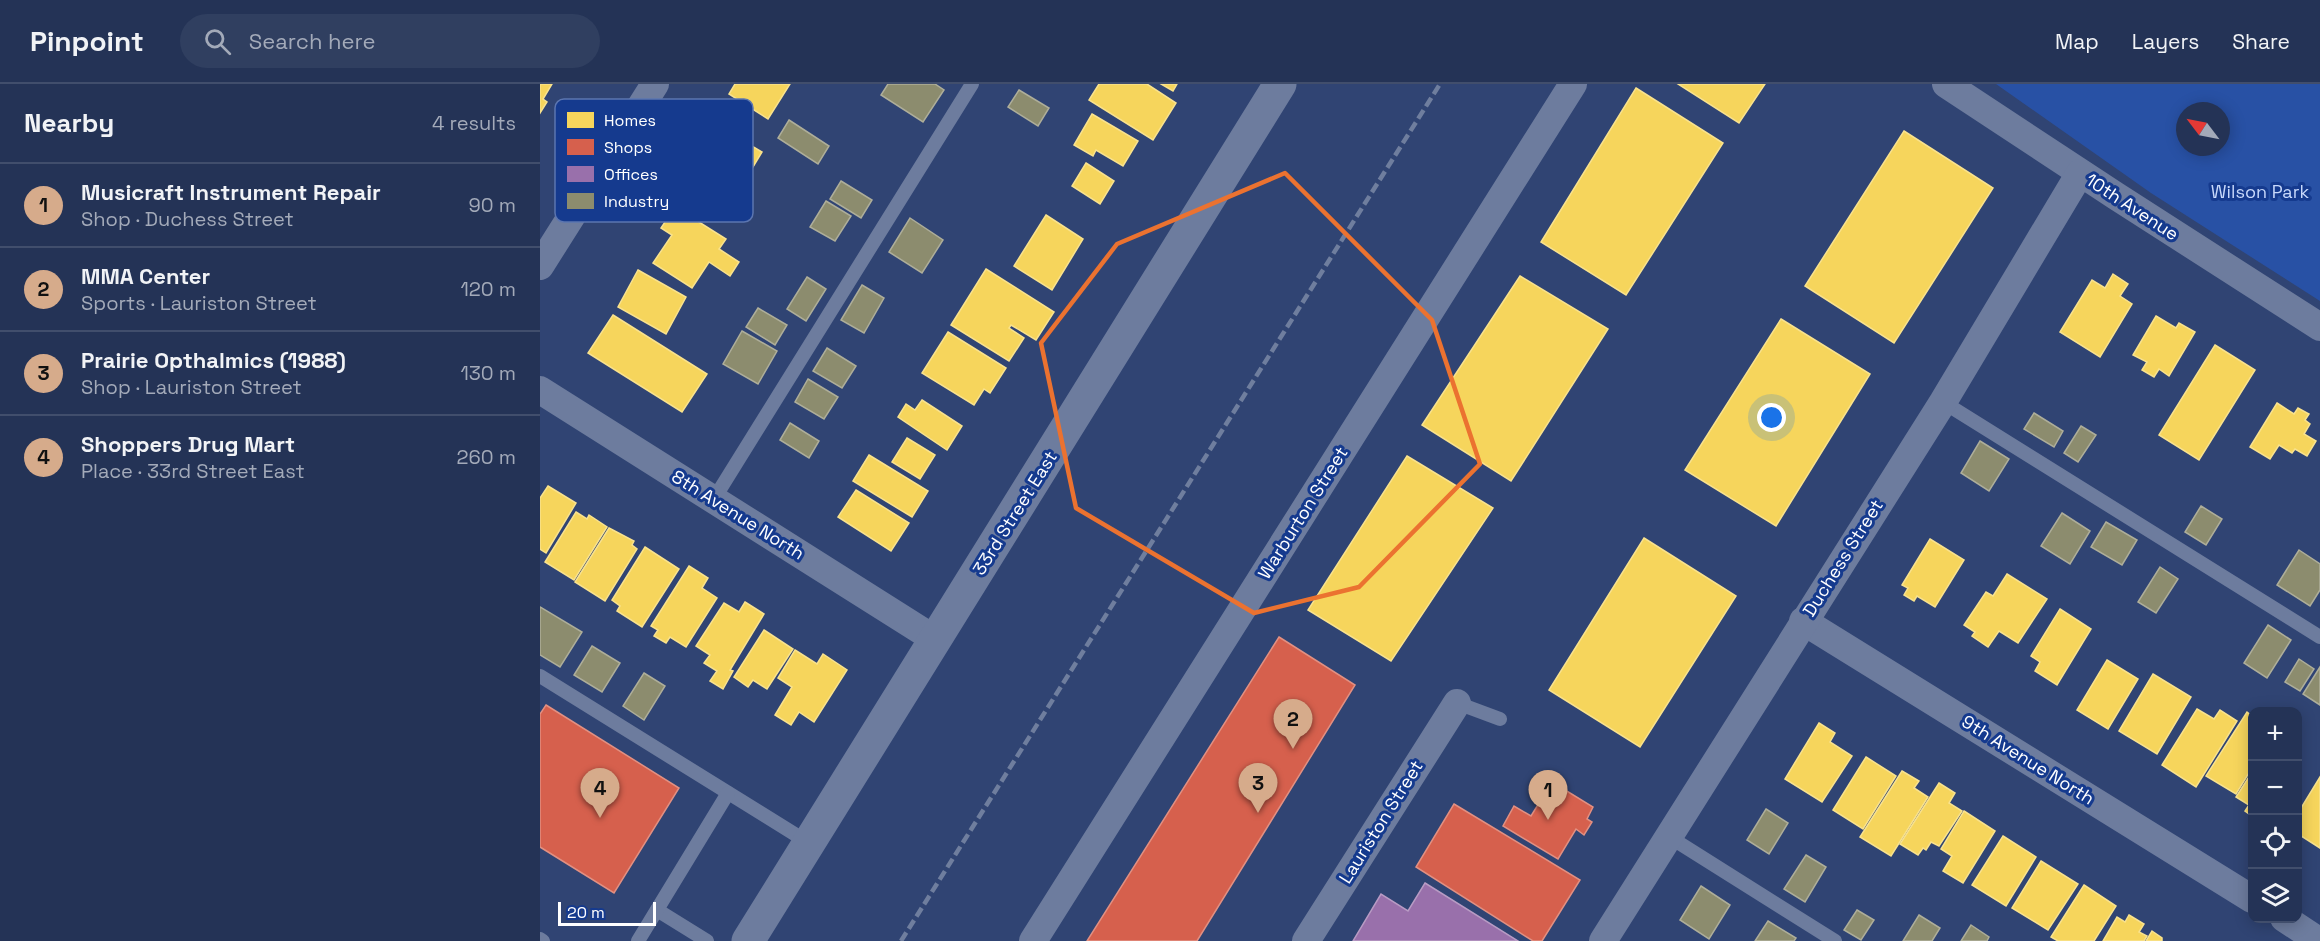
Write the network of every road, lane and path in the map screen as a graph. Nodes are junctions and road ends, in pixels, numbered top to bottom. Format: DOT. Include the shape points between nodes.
graph roads {
  1 [pos="655,84"];
  2 [pos="972,84"];
  3 [pos="1280,84"];
  4 [pos="1573,84"];
  5 [pos="1946,84"];
  6 [pos="646,99"];
  7 [pos="2080,172"];
  8 [pos="568,222"];
  9 [pos="540,266"];
  10 [pos="2320,327"];
  11 [pos="540,390"];
  12 [pos="1943,402"];
  13 [pos="714,499"];
  14 [pos="1803,621"];
  15 [pos="2320,638"];
  16 [pos="936,639"];
  17 [pos="542,682"];
  18 [pos="1456,703"];
  19 [pos="1500,719"];
  20 [pos="728,793"];
  21 [pos="1668,836"];
  22 [pos="809,843"];
  23 [pos="2248,895"];
  24 [pos="657,910"];
  25 [pos="2292,923"];
  26 [pos="638,941"];
  27 [pos="707,941"];
  28 [pos="748,941"];
  29 [pos="1033,941"];
  30 [pos="1306,941"];
  31 [pos="1603,941"];
  32 [pos="1835,941"];
  33 [pos="2319,941"];
  1 -- 6 [label="street"];
  2 -- 13 [label="lane"];
  3 -- 16 [label="street, 33rd Street East"];
  4 -- 29 [label="street, Warburton Street"];
  5 -- 7 [label="street, 10th Avenue"];
  7 -- 10 [label="street, 10th Avenue"];
  7 -- 12 [label="street, Duchess Street"];
  8 -- 9 [label="street"];
  11 -- 13 [label="street, 8th Avenue North"];
  12 -- 14 [label="street, Duchess Street"];
  12 -- 15 [label="lane"];
  13 -- 16 [label="street, 8th Avenue North"];
  14 -- 21 [label="street, Duchess Street"];
  14 -- 23 [label="street, 9th Avenue North"];
  16 -- 22 [label="street, 33rd Street East"];
  17 -- 20 [label="lane"];
  18 -- 19 [label="lane"];
  18 -- 30 [label="street, Lauriston Street"];
  20 -- 22 [label="lane"];
  20 -- 24 [label="lane"];
  21 -- 31 [label="street, Duchess Street"];
  21 -- 32 [label="lane"];
  22 -- 28 [label="street, 33rd Street East"];
  24 -- 26 [label="lane"];
  24 -- 27 [label="lane"];
  25 -- 33 [label="street"];
}
